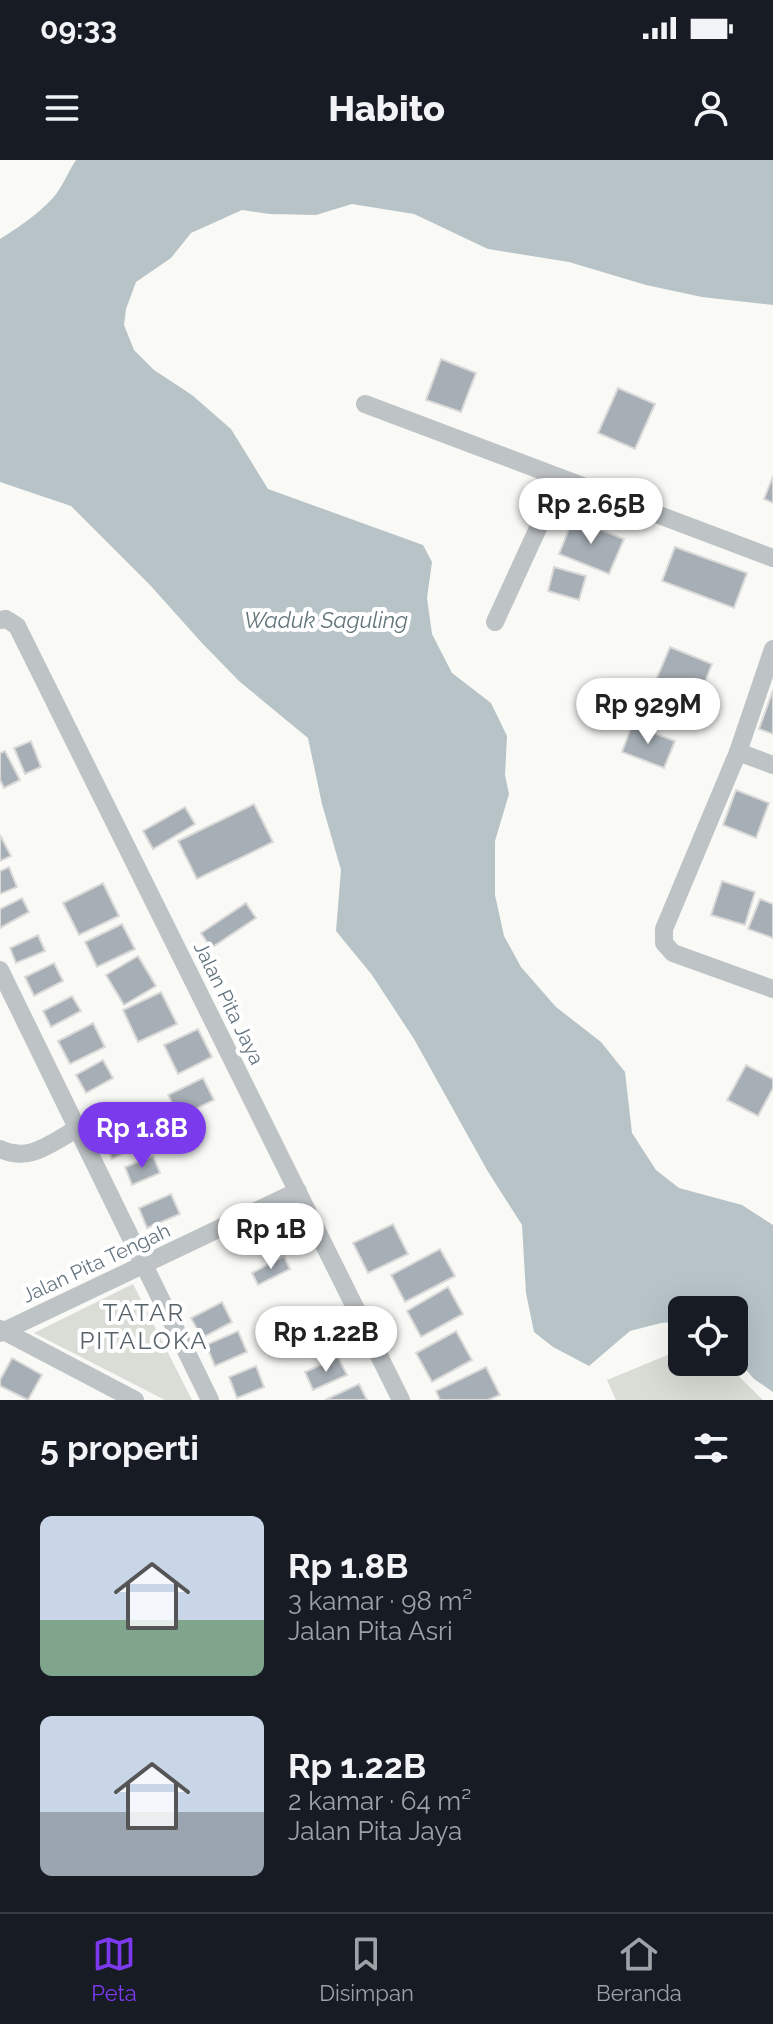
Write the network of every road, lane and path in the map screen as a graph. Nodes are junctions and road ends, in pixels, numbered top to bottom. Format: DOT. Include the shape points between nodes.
graph roads {
  1 [pos="365,404"];
  2 [pos="561,478"];
  3 [pos="773,558"];
  4 [pos="495,622"];
  5 [pos="8,623"];
  6 [pos="773,649"];
  7 [pos="738,752"];
  8 [pos="773,765"];
  9 [pos="0,970"];
  10 [pos="773,989"];
  11 [pos="77,1129"];
  12 [pos="0,1149"];
  13 [pos="298,1191"];
  14 [pos="144,1266"];
  15 [pos="1,1331"];
  16 [pos="135,1400"];
  17 [pos="210,1400"];
  18 [pos="401,1400"];
  1 -- 2 [label="street"];
  2 -- 3 [label="street"];
  2 -- 4 [label="street"];
  5 -- 13 [label="street, Jalan Pita Jaya"];
  6 -- 7 [label="street"];
  7 -- 8 [label="street"];
  7 -- 10 [label="street" via="664,929 664,943 673,953"];
  9 -- 11 [label="street"];
  11 -- 12 [label="street" via="28,1155"];
  11 -- 14 [label="street"];
  13 -- 14 [label="street, Jalan Pita Tengah"];
  13 -- 18 [label="street, Jalan Pita Jaya"];
  14 -- 15 [label="street, Jalan Pita Tengah"];
  14 -- 17 [label="street"];
  15 -- 16 [label="street"];
}
